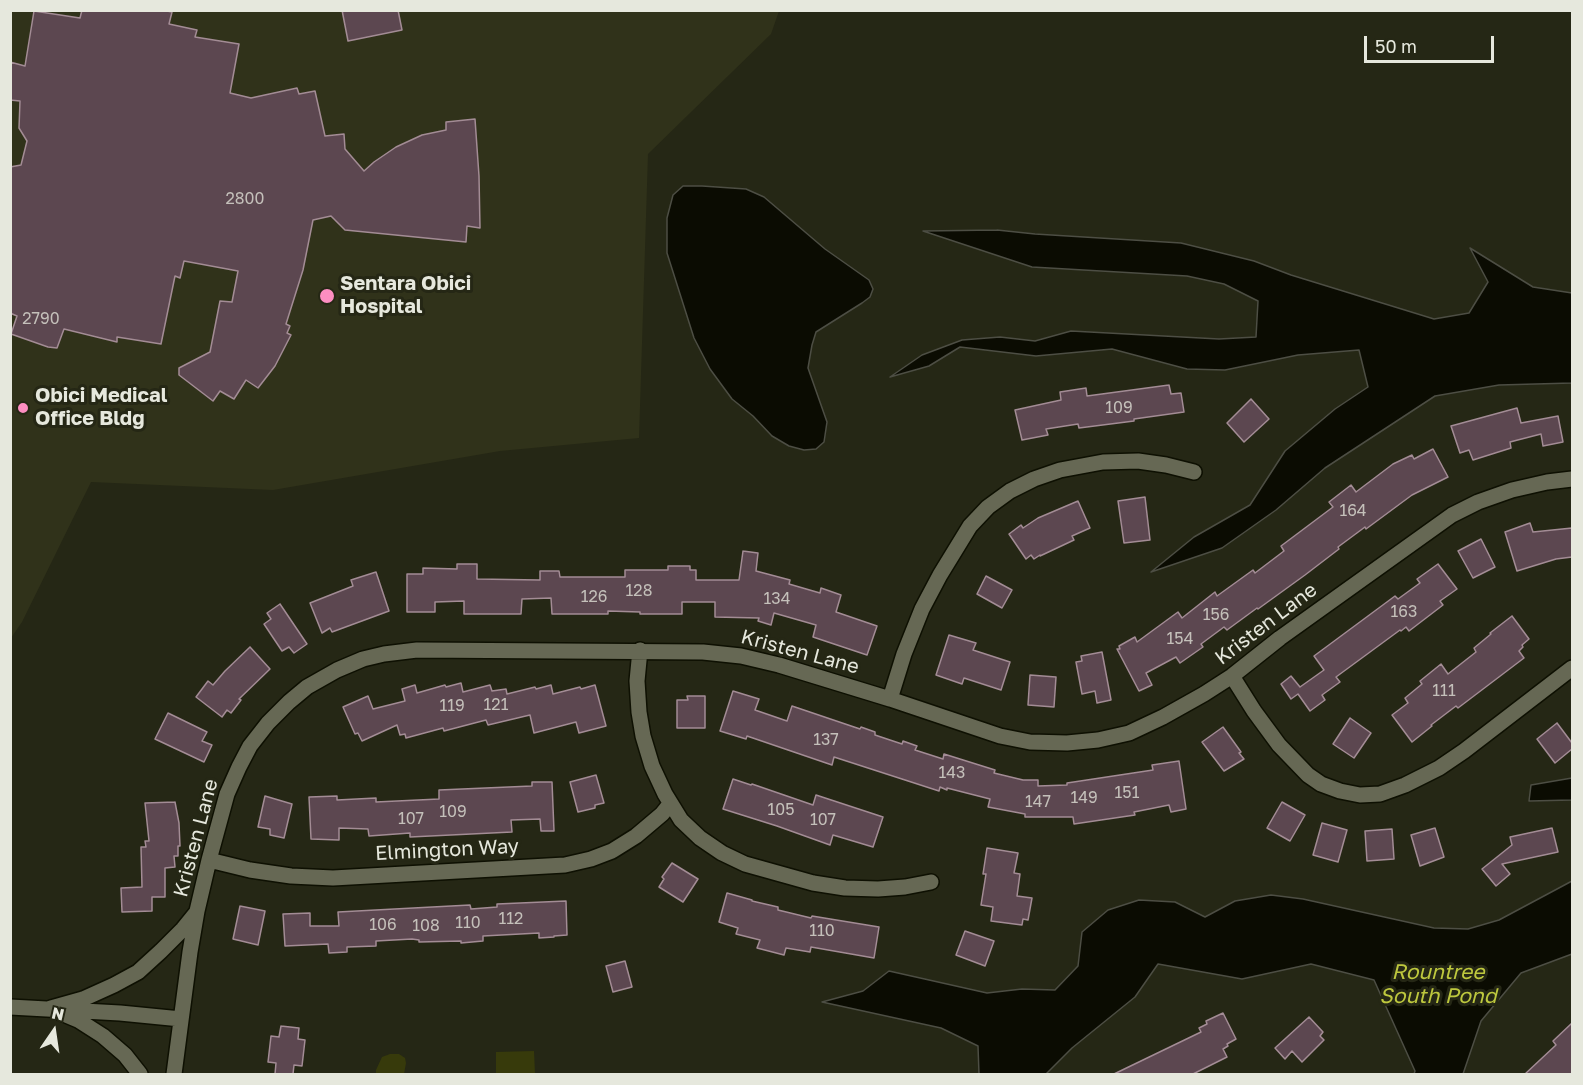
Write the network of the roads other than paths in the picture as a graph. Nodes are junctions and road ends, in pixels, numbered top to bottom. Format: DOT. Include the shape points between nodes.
graph roads {
  1 [pos="1194,472"];
  2 [pos="1572,479"];
  3 [pos="640,650"];
  4 [pos="1572,668"];
  5 [pos="1232,676"];
  6 [pos="890,699"];
  7 [pos="670,804"];
  8 [pos="209,860"];
  9 [pos="931,882"];
  10 [pos="197,911"];
  11 [pos="10,1007"];
  12 [pos="51,1008"];
  13 [pos="181,1019"];
  14 [pos="140,1074"];
  15 [pos="174,1074"];
  1 -- 6 [label="street" via="1138,461 1103,462 1060,470 1010,491 970,526 940,575 922,609"];
  2 -- 5 [label="street, Kristen Lane" via="1512,490 1452,515"];
  3 -- 6 [label="street, Kristen Lane" via="741,656"];
  3 -- 7 [label="street" via="639,712 643,736"];
  3 -- 8 [label="street, Kristen Lane" via="417,650 363,659 337,670 289,702 250,746 227,794"];
  4 -- 5 [label="street" via="1439,768 1380,794 1360,795 1321,784 1308,775 1279,745"];
  5 -- 6 [label="street, Kristen Lane" via="1129,733 1067,743 1000,736"];
  7 -- 8 [label="street, Elmington Way" via="636,836 612,850 565,865 333,878 291,876"];
  7 -- 9 [label="street" via="700,838 754,867 845,888 879,889"];
  8 -- 10 [label="street, Kristen Lane"];
  10 -- 12 [label="street" via="138,972 83,999"];
  10 -- 13 [label="street, Kristen Lane"];
  11 -- 12 [label="street"];
  12 -- 13 [label="street"];
  12 -- 14 [label="street" via="102,1036"];
  13 -- 15 [label="street, Kristen Lane"];
}
